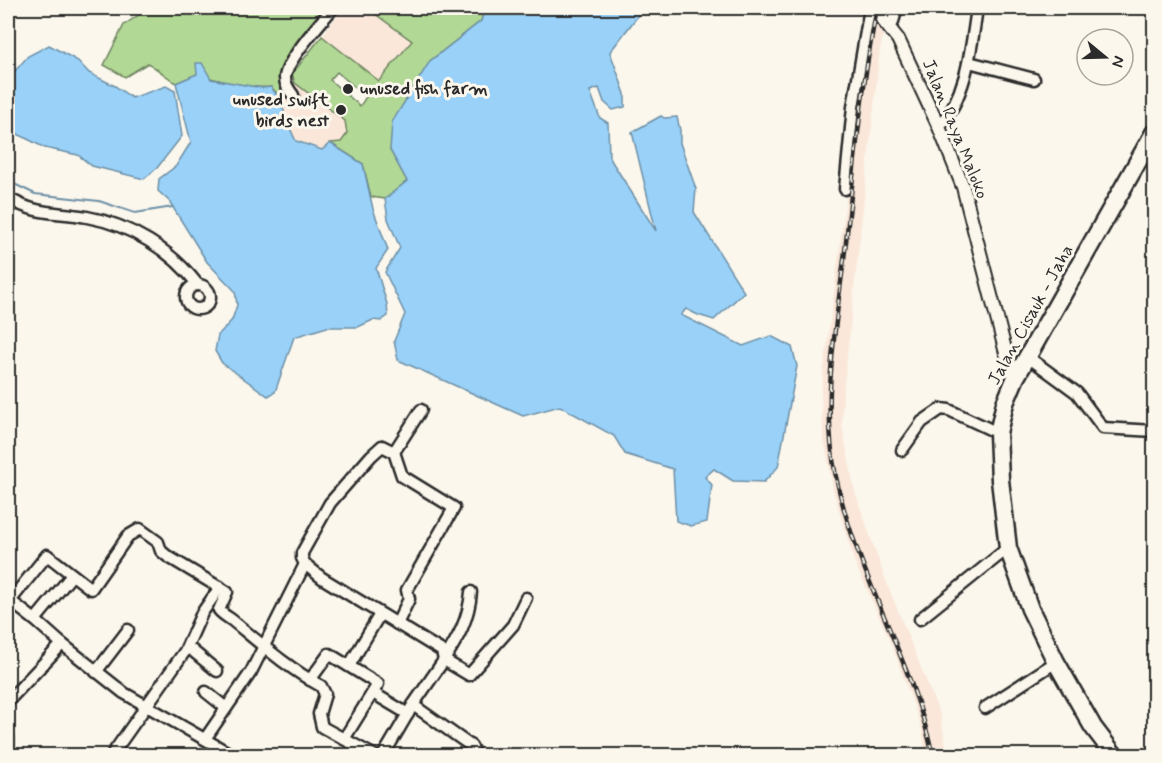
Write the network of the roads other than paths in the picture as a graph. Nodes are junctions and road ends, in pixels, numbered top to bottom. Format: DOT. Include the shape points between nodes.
graph roads {
  1 [pos="333,8"];
  2 [pos="872,8"];
  3 [pos="897,8"];
  4 [pos="977,8"];
  5 [pos="891,28"];
  6 [pos="969,62"];
  7 [pos="1034,79"];
  8 [pos="292,95"];
  9 [pos="939,127"];
  10 [pos="1153,140"];
  11 [pos="845,189"];
  12 [pos="8,198"];
  13 [pos="198,285"];
  14 [pos="1028,357"];
  15 [pos="1016,376"];
  16 [pos="421,410"];
  17 [pos="1155,430"];
  18 [pos="998,433"];
  19 [pos="902,450"];
  20 [pos="394,452"];
  21 [pos="1008,548"];
  22 [pos="305,564"];
  23 [pos="72,575"];
  24 [pos="220,587"];
  25 [pos="471,592"];
  26 [pos="526,598"];
  27 [pos="9,600"];
  28 [pos="380,614"];
  29 [pos="920,619"];
  30 [pos="35,620"];
  31 [pos="397,624"];
  32 [pos="128,630"];
  33 [pos="62,644"];
  34 [pos="263,645"];
  35 [pos="188,647"];
  36 [pos="444,660"];
  37 [pos="1056,662"];
  38 [pos="349,666"];
  39 [pos="217,671"];
  40 [pos="96,672"];
  41 [pos="310,680"];
  42 [pos="206,693"];
  43 [pos="373,693"];
  44 [pos="8,701"];
  45 [pos="145,706"];
  46 [pos="226,708"];
  47 [pos="985,708"];
  48 [pos="411,710"];
  49 [pos="8,737"];
  50 [pos="205,739"];
  51 [pos="344,739"];
  52 [pos="8,744"];
  53 [pos="228,754"];
  54 [pos="111,756"];
  55 [pos="375,756"];
  56 [pos="383,756"];
  57 [pos="469,756"];
  58 [pos="1115,756"];
  1 -- 8 [label="street" via="288,64 285,76"];
  2 -- 5 [label="street, Jalan Raya Maloko"];
  2 -- 11 [label="street" via="853,107"];
  3 -- 5 [label="street"];
  4 -- 6 [label="street"];
  5 -- 9 [label="street, Jalan Raya Maloko"];
  6 -- 7 [label="street"];
  6 -- 9 [label="street" via="951,114"];
  9 -- 15 [label="street, Jalan Raya Maloko" via="963,187 1007,357"];
  10 -- 14 [label="main road, Jalan Cisauk - Jaha"];
  12 -- 13 [label="street" via="45,213 86,216 140,235 162,250"];
  14 -- 15 [label="main road, Jalan Cisauk - Jaha"];
  14 -- 17 [label="street" via="1077,393 1103,428"];
  15 -- 18 [label="main road, Jalan Cisauk - Jaha"];
  16 -- 20 [label="street"];
  18 -- 19 [label="street" via="941,409 921,422"];
  18 -- 21 [label="main road, Jalan Cisauk - Jaha"];
  20 -- 22 [label="street" via="379,448 330,503 303,553"];
  20 -- 31 [label="street" via="402,476 454,508 407,590 409,599"];
  21 -- 29 [label="street"];
  21 -- 37 [label="main road, Jalan Cisauk - Jaha" via="1030,609"];
  22 -- 28 [label="street"];
  22 -- 34 [label="street"];
  23 -- 24 [label="street" via="91,589 128,536 140,529 158,542 167,556"];
  23 -- 27 [label="street" via="47,555"];
  23 -- 30 [label="street"];
  24 -- 34 [label="street" via="226,592 221,613"];
  24 -- 35 [label="street" via="202,613"];
  25 -- 36 [label="street" via="467,618"];
  26 -- 36 [label="street" via="513,625 469,675"];
  27 -- 30 [label="street"];
  28 -- 31 [label="street"];
  28 -- 38 [label="street"];
  30 -- 33 [label="street"];
  31 -- 36 [label="street" via="442,651"];
  32 -- 40 [label="street"];
  33 -- 40 [label="street"];
  33 -- 44 [label="street"];
  34 -- 41 [label="street"];
  34 -- 46 [label="street" via="251,672"];
  35 -- 39 [label="street"];
  35 -- 45 [label="street"];
  36 -- 48 [label="street"];
  37 -- 47 [label="street"];
  37 -- 58 [label="main road, Jalan Cisauk - Jaha" via="1093,727"];
  38 -- 41 [label="street" via="329,654"];
  38 -- 43 [label="street" via="378,684"];
  40 -- 45 [label="street"];
  41 -- 51 [label="street" via="321,686 325,694 320,723 325,730"];
  42 -- 46 [label="street"];
  43 -- 48 [label="street"];
  43 -- 51 [label="street"];
  45 -- 50 [label="street"];
  45 -- 54 [label="street"];
  46 -- 50 [label="street"];
  48 -- 56 [label="street"];
  48 -- 57 [label="street" via="471,746"];
  49 -- 52 [label="street"];
  50 -- 53 [label="street"];
  51 -- 55 [label="street"];
}
